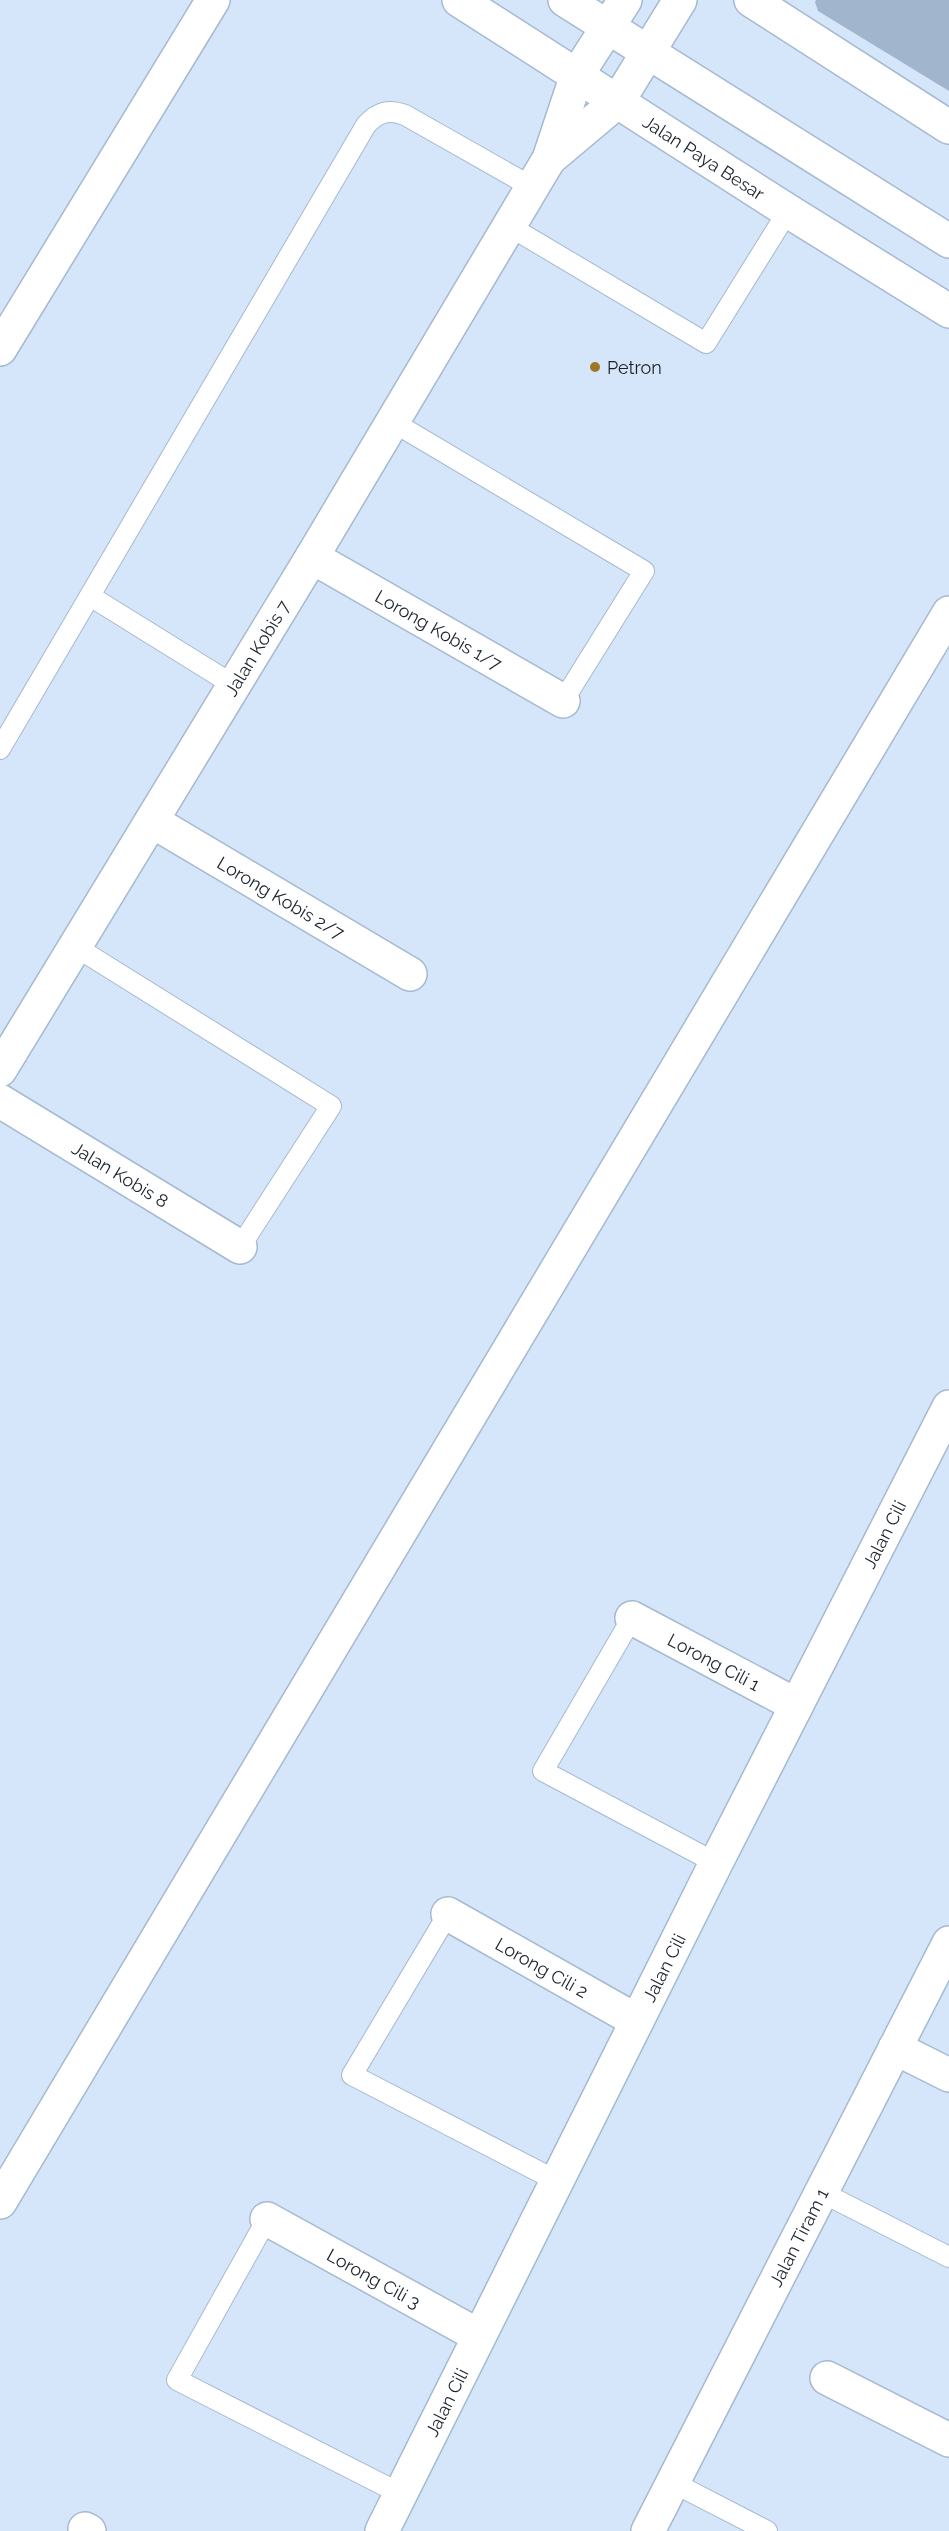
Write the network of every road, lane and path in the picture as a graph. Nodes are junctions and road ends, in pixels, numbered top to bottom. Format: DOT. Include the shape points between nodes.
graph roads {
  1 [pos="213,0"];
  2 [pos="459,0"];
  3 [pos="565,0"];
  4 [pos="625,0"];
  5 [pos="680,0"];
  6 [pos="750,0"];
  7 [pos="608,27"];
  8 [pos="650,52"];
  9 [pos="577,75"];
  10 [pos="618,101"];
  11 [pos="949,127"];
  12 [pos="549,159"];
  13 [pos="532,187"];
  14 [pos="788,211"];
  15 [pos="509,226"];
  16 [pos="949,241"];
  17 [pos="949,311"];
  18 [pos="0,349"];
  19 [pos="393,422"];
  20 [pos="312,557"];
  21 [pos="90,596"];
  22 [pos="949,613"];
  23 [pos="235,686"];
  24 [pos="563,700"];
  25 [pos="0,749"];
  26 [pos="152,822"];
  27 [pos="76,947"];
  28 [pos="410,974"];
  29 [pos="0,1070"];
  30 [pos="0,1101"];
  31 [pos="240,1247"];
  32 [pos="949,1407"];
  33 [pos="632,1618"];
  34 [pos="796,1705"];
  35 [pos="716,1863"];
  36 [pos="448,1914"];
  37 [pos="949,1943"];
  38 [pos="637,2021"];
  39 [pos="895,2048"];
  40 [pos="949,2074"];
  41 [pos="557,2181"];
  42 [pos="821,2192"];
  43 [pos="0,2202"];
  44 [pos="267,2219"];
  45 [pos="949,2257"];
  46 [pos="479,2336"];
  47 [pos="827,2378"];
  48 [pos="949,2440"];
  49 [pos="672,2482"];
  50 [pos="401,2494"];
  51 [pos="382,2531"];
  52 [pos="648,2531"];
  53 [pos="767,2531"];
  1 -- 18 [label="street"];
  2 -- 9 [label="street, Jalan Paya Besar"];
  3 -- 7 [label="street"];
  4 -- 7 [label="street"];
  5 -- 8 [label="street"];
  6 -- 11 [label="street"];
  7 -- 8 [label="street"];
  7 -- 9 [label="street"];
  8 -- 10 [label="street"];
  8 -- 16 [label="street"];
  9 -- 10 [label="street, Jalan Paya Besar"];
  9 -- 12 [label="street"];
  10 -- 12 [label="street"];
  10 -- 14 [label="street, Jalan Paya Besar"];
  12 -- 13 [label="street"];
  13 -- 15 [label="street, Jalan Kobis 7"];
  13 -- 21 [label="lane" via="405,115 395,111 374,117"];
  14 -- 15 [label="lane" via="706,343"];
  14 -- 17 [label="street, Jalan Paya Besar"];
  15 -- 19 [label="street, Jalan Kobis 7"];
  19 -- 20 [label="street, Jalan Kobis 7"];
  19 -- 24 [label="lane" via="644,571"];
  20 -- 23 [label="street, Jalan Kobis 7"];
  20 -- 24 [label="street, Lorong Kobis 1/7"];
  21 -- 23 [label="lane"];
  21 -- 25 [label="lane"];
  22 -- 43 [label="street"];
  23 -- 26 [label="street, Jalan Kobis 7"];
  26 -- 27 [label="street, Jalan Kobis 7"];
  26 -- 28 [label="street, Lorong Kobis 2/7"];
  27 -- 29 [label="street, Jalan Kobis 7"];
  27 -- 31 [label="lane" via="331,1106"];
  30 -- 31 [label="street, Jalan Kobis 8"];
  32 -- 34 [label="street, Jalan Cili"];
  33 -- 34 [label="street, Lorong Cili 1"];
  33 -- 35 [label="lane" via="543,1771"];
  34 -- 35 [label="street, Jalan Cili"];
  35 -- 38 [label="street, Jalan Cili"];
  36 -- 38 [label="street, Lorong Cili 2"];
  36 -- 41 [label="lane" via="352,2076"];
  37 -- 39 [label="street, Jalan Tiram 1"];
  38 -- 41 [label="street, Jalan Cili"];
  39 -- 40 [label="street"];
  39 -- 42 [label="street, Jalan Tiram 1"];
  41 -- 46 [label="street, Jalan Cili"];
  42 -- 45 [label="lane"];
  42 -- 49 [label="street, Jalan Tiram 1"];
  44 -- 46 [label="street, Lorong Cili 3"];
  44 -- 50 [label="lane" via="177,2380"];
  46 -- 50 [label="street, Jalan Cili"];
  47 -- 48 [label="street"];
  49 -- 52 [label="street, Jalan Tiram 1"];
  49 -- 53 [label="lane"];
  50 -- 51 [label="street, Jalan Cili"];
}
